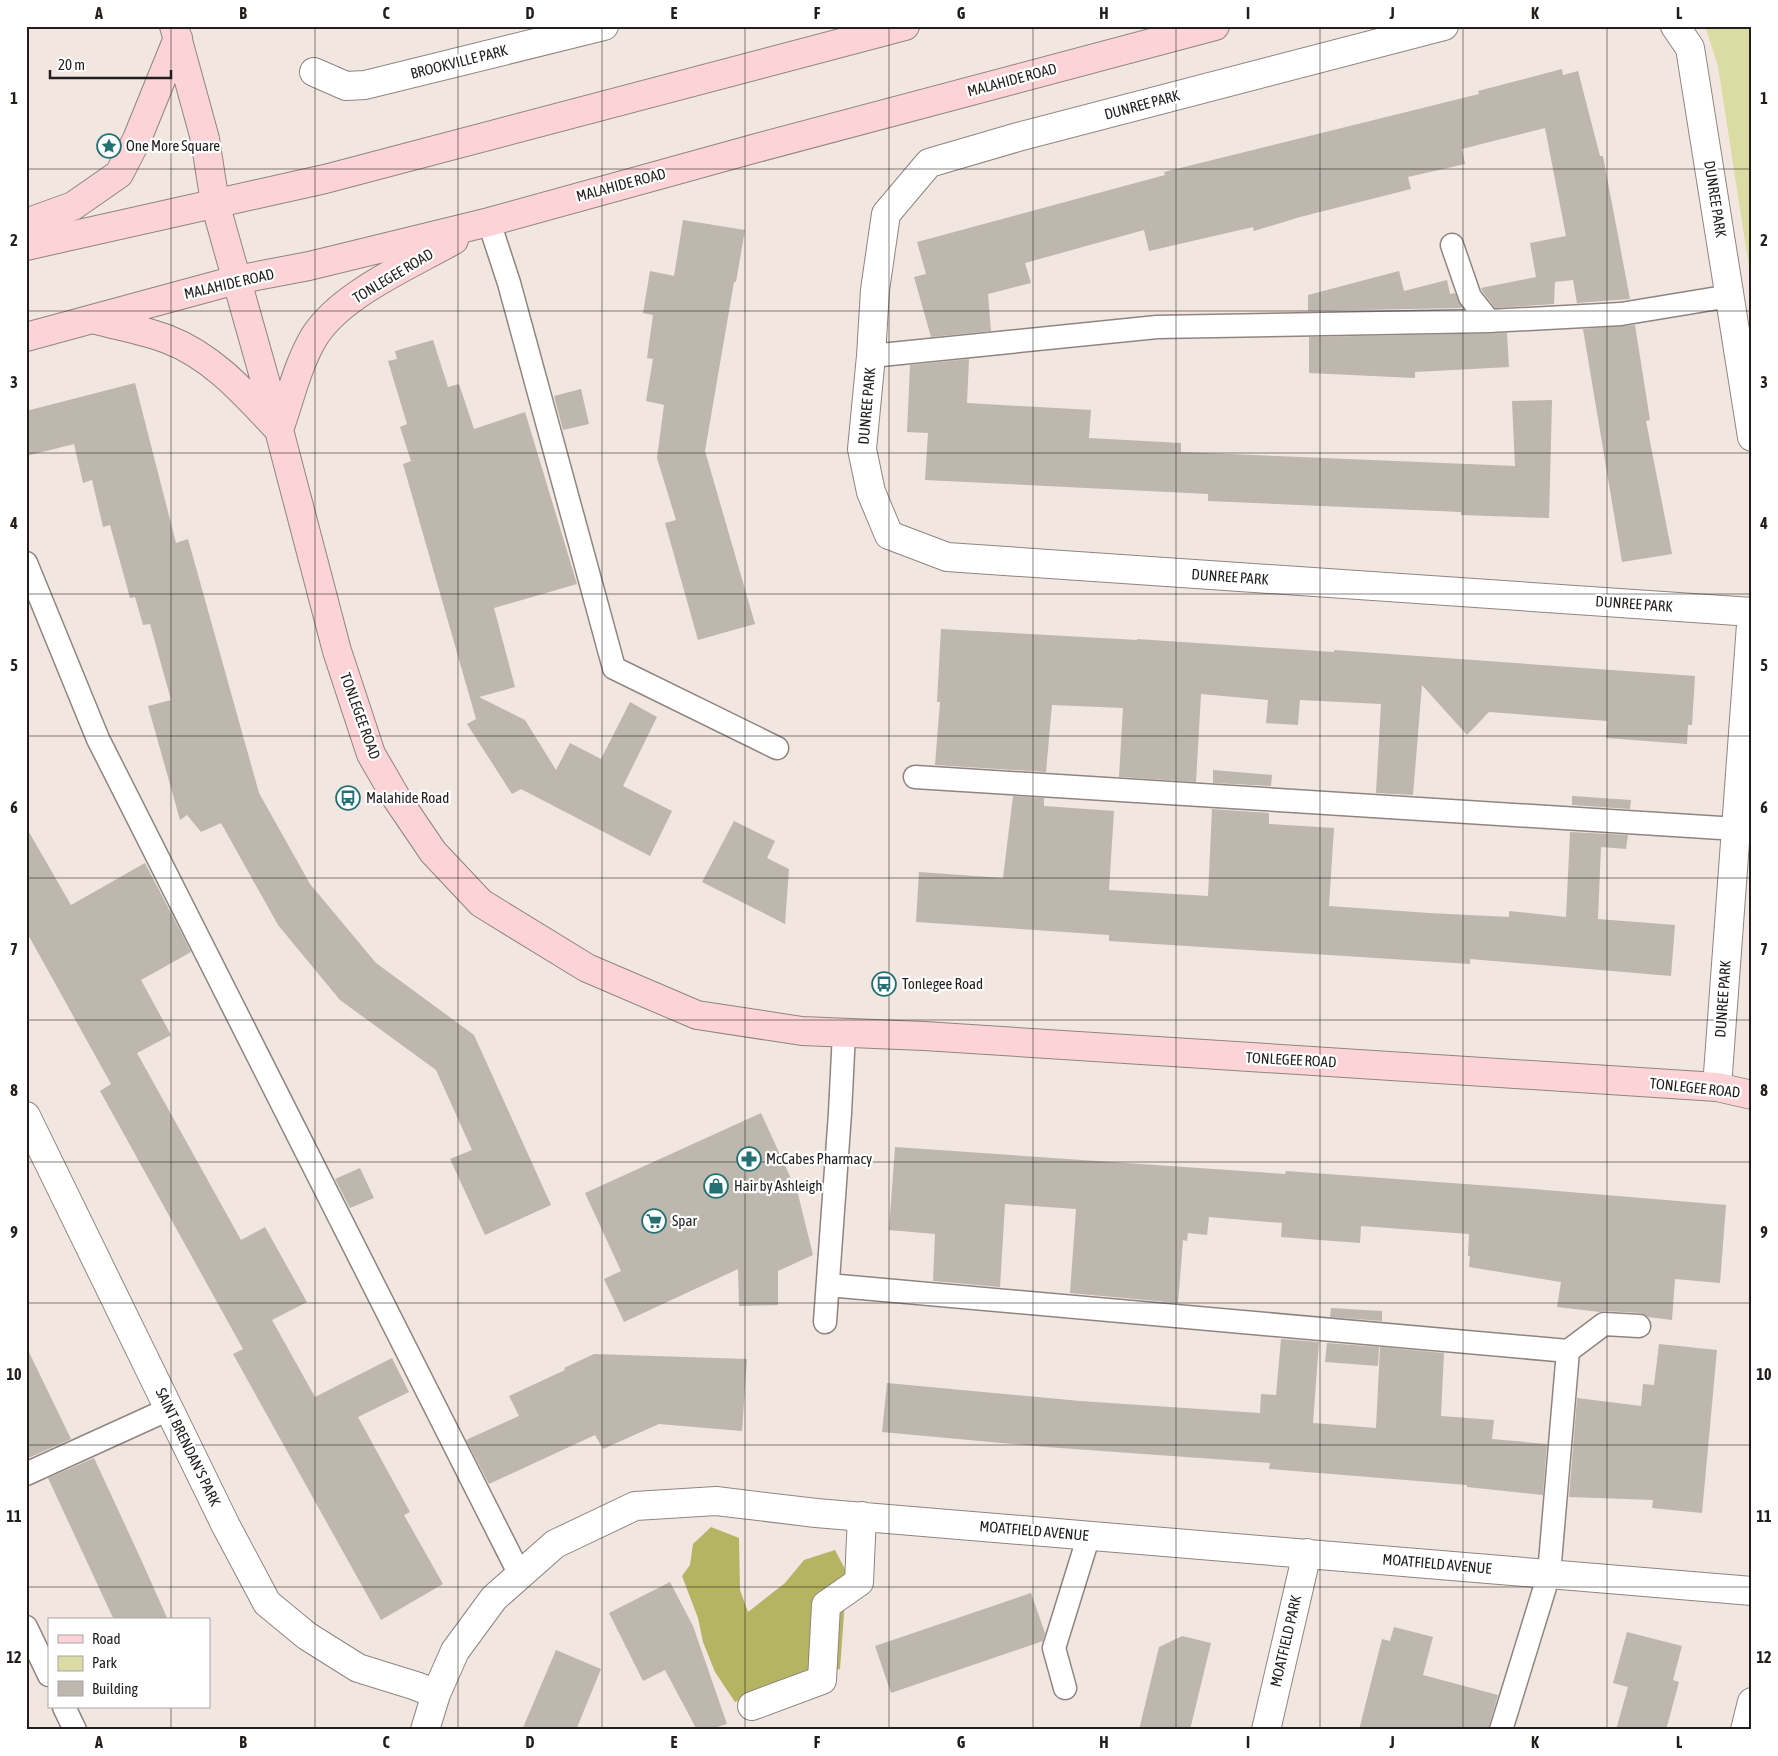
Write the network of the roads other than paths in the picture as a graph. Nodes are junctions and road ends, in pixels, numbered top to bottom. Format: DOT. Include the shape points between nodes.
graph roads {
  1 [pos="604,26"];
  2 [pos="905,26"];
  3 [pos="1215,26"];
  4 [pos="1444,26"];
  5 [pos="1675,26"];
  6 [pos="176,32"];
  7 [pos="314,72"];
  8 [pos="215,203"];
  9 [pos="488,222"];
  10 [pos="26,223"];
  11 [pos="1452,245"];
  12 [pos="26,246"];
  13 [pos="236,280"];
  14 [pos="1730,296"];
  15 [pos="93,319"];
  16 [pos="1489,321"];
  17 [pos="26,337"];
  18 [pos="871,356"];
  19 [pos="279,430"];
  20 [pos="1752,437"];
  21 [pos="26,563"];
  22 [pos="1752,612"];
  23 [pos="777,748"];
  24 [pos="915,777"];
  25 [pos="1736,828"];
  26 [pos="844,1032"];
  27 [pos="1717,1087"];
  28 [pos="1752,1095"];
  29 [pos="26,1116"];
  30 [pos="828,1285"];
  31 [pos="825,1322"];
  32 [pos="1639,1326"];
  33 [pos="1568,1351"];
  34 [pos="168,1409"];
  35 [pos="26,1474"];
  36 [pos="862,1516"];
  37 [pos="1089,1535"];
  38 [pos="1307,1553"];
  39 [pos="1549,1574"];
  40 [pos="520,1575"];
  41 [pos="1752,1591"];
  42 [pos="26,1626"];
  43 [pos="48,1673"];
  44 [pos="1065,1688"];
  45 [pos="436,1694"];
  46 [pos="1752,1702"];
  47 [pos="752,1706"];
  48 [pos="64,1708"];
  49 [pos="74,1730"];
  50 [pos="425,1730"];
  51 [pos="1266,1730"];
  52 [pos="1501,1730"];
  53 [pos="1745,1730"];
  1 -- 7 [label="street, BROOKVILLE PARK" via="365,85 346,86"];
  2 -- 8 [label="main road" via="325,179"];
  3 -- 9 [label="main road, MALAHIDE ROAD"];
  4 -- 18 [label="street, DUNREE PARK" via="929,163 886,214 875,290"];
  5 -- 14 [label="street, DUNREE PARK" via="1690,48"];
  6 -- 8 [label="main road, TONLEGEE ROAD" via="205,139"];
  6 -- 10 [label="main road" via="137,139 119,174 73,206"];
  8 -- 12 [label="main road"];
  8 -- 13 [label="main road, TONLEGEE ROAD"];
  9 -- 13 [label="main road, MALAHIDE ROAD" via="309,266"];
  9 -- 19 [label="main road, TONLEGEE ROAD" via="367,288 330,316 314,338 294,378"];
  9 -- 23 [label="lane" via="509,283 614,668"];
  11 -- 16 [label="lane" via="1470,297"];
  13 -- 15 [label="main road, MALAHIDE ROAD"];
  13 -- 19 [label="main road, TONLEGEE ROAD"];
  14 -- 16 [label="lane" via="1621,314"];
  14 -- 20 [label="street, DUNREE PARK"];
  15 -- 17 [label="main road, MALAHIDE ROAD"];
  15 -- 19 [label="main road" via="167,339 211,362"];
  16 -- 18 [label="lane" via="1157,326"];
  18 -- 22 [label="street, DUNREE PARK" via="862,448 871,492 889,535 947,557"];
  19 -- 26 [label="main road, TONLEGEE ROAD" via="338,651 371,754 433,852 481,904 588,968 697,1015 802,1031"];
  21 -- 40 [label="lane" via="98,738"];
  22 -- 25 [label="street, DUNREE PARK"];
  24 -- 25 [label="lane"];
  25 -- 27 [label="street, DUNREE PARK"];
  26 -- 27 [label="main road, TONLEGEE ROAD"];
  26 -- 30 [label="lane"];
  27 -- 28 [label="main road, TONLEGEE ROAD"];
  29 -- 34 [label="street, SAINT BRENDAN'S PARK"];
  30 -- 31 [label="lane"];
  30 -- 33 [label="lane"];
  32 -- 33 [label="lane" via="1604,1324"];
  33 -- 39 [label="lane"];
  34 -- 35 [label="lane"];
  34 -- 45 [label="street, SAINT BRENDAN'S PARK" via="267,1603 307,1636 358,1668"];
  36 -- 37 [label="street, MOATFIELD AVENUE"];
  36 -- 40 [label="street, MOATFIELD AVENUE" via="716,1501 634,1506 555,1544"];
  36 -- 47 [label="street" via="859,1582 826,1605 822,1680"];
  37 -- 38 [label="street, MOATFIELD AVENUE"];
  37 -- 44 [label="lane" via="1054,1648"];
  38 -- 39 [label="street, MOATFIELD AVENUE"];
  38 -- 51 [label="street, MOATFIELD PARK"];
  39 -- 41 [label="street, MOATFIELD AVENUE"];
  39 -- 52 [label="lane"];
  40 -- 45 [label="street, MOATFIELD AVENUE" via="494,1598 461,1643"];
  42 -- 43 [label="lane"];
  45 -- 50 [label="street, MOATFIELD AVENUE"];
  46 -- 53 [label="street"];
  48 -- 49 [label="lane"];
}
